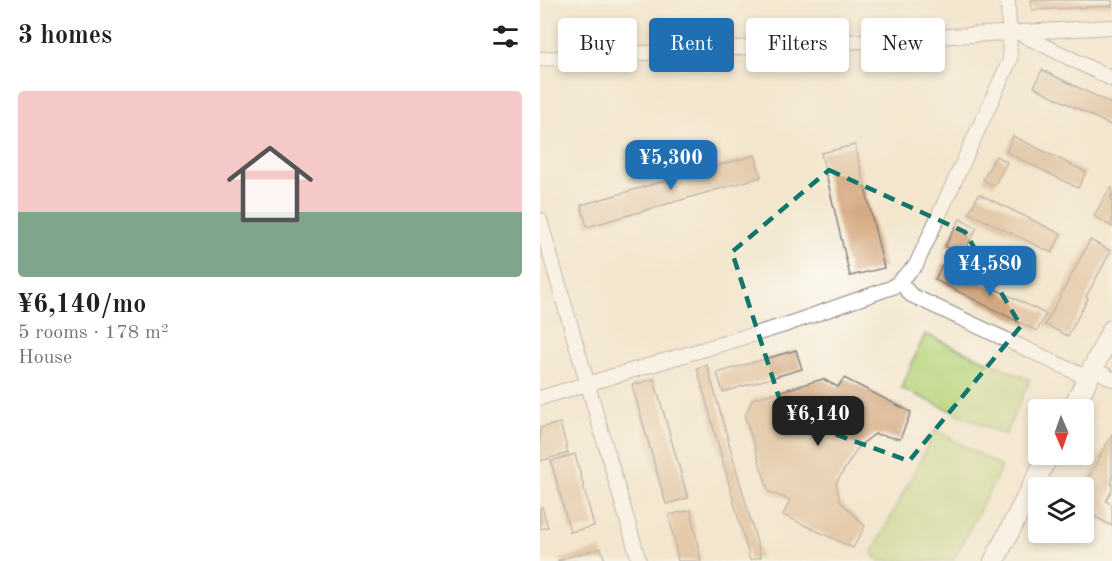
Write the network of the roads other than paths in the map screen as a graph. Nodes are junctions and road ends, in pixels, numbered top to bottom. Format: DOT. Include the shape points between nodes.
graph roads {
  1 [pos="1008,0"];
  2 [pos="1112,27"];
  3 [pos="1013,32"];
  4 [pos="540,59"];
  5 [pos="1112,80"];
  6 [pos="540,220"];
  7 [pos="899,281"];
  8 [pos="1112,330"];
  9 [pos="1090,373"];
  10 [pos="1112,379"];
  11 [pos="588,384"];
  12 [pos="540,398"];
  13 [pos="1077,399"];
  14 [pos="1043,465"];
  15 [pos="639,561"];
  16 [pos="994,561"];
  1 -- 3 [label="street"];
  2 -- 3 [label="street"];
  3 -- 4 [label="street"];
  3 -- 5 [label="street"];
  3 -- 7 [label="street" via="1010,60 916,265"];
  6 -- 11 [label="street"];
  7 -- 9 [label="street" via="911,295"];
  7 -- 11 [label="street" via="785,326"];
  8 -- 9 [label="highway"];
  9 -- 10 [label="street"];
  9 -- 13 [label="highway"];
  11 -- 12 [label="street"];
  11 -- 15 [label="street"];
  14 -- 16 [label="highway"];
}
